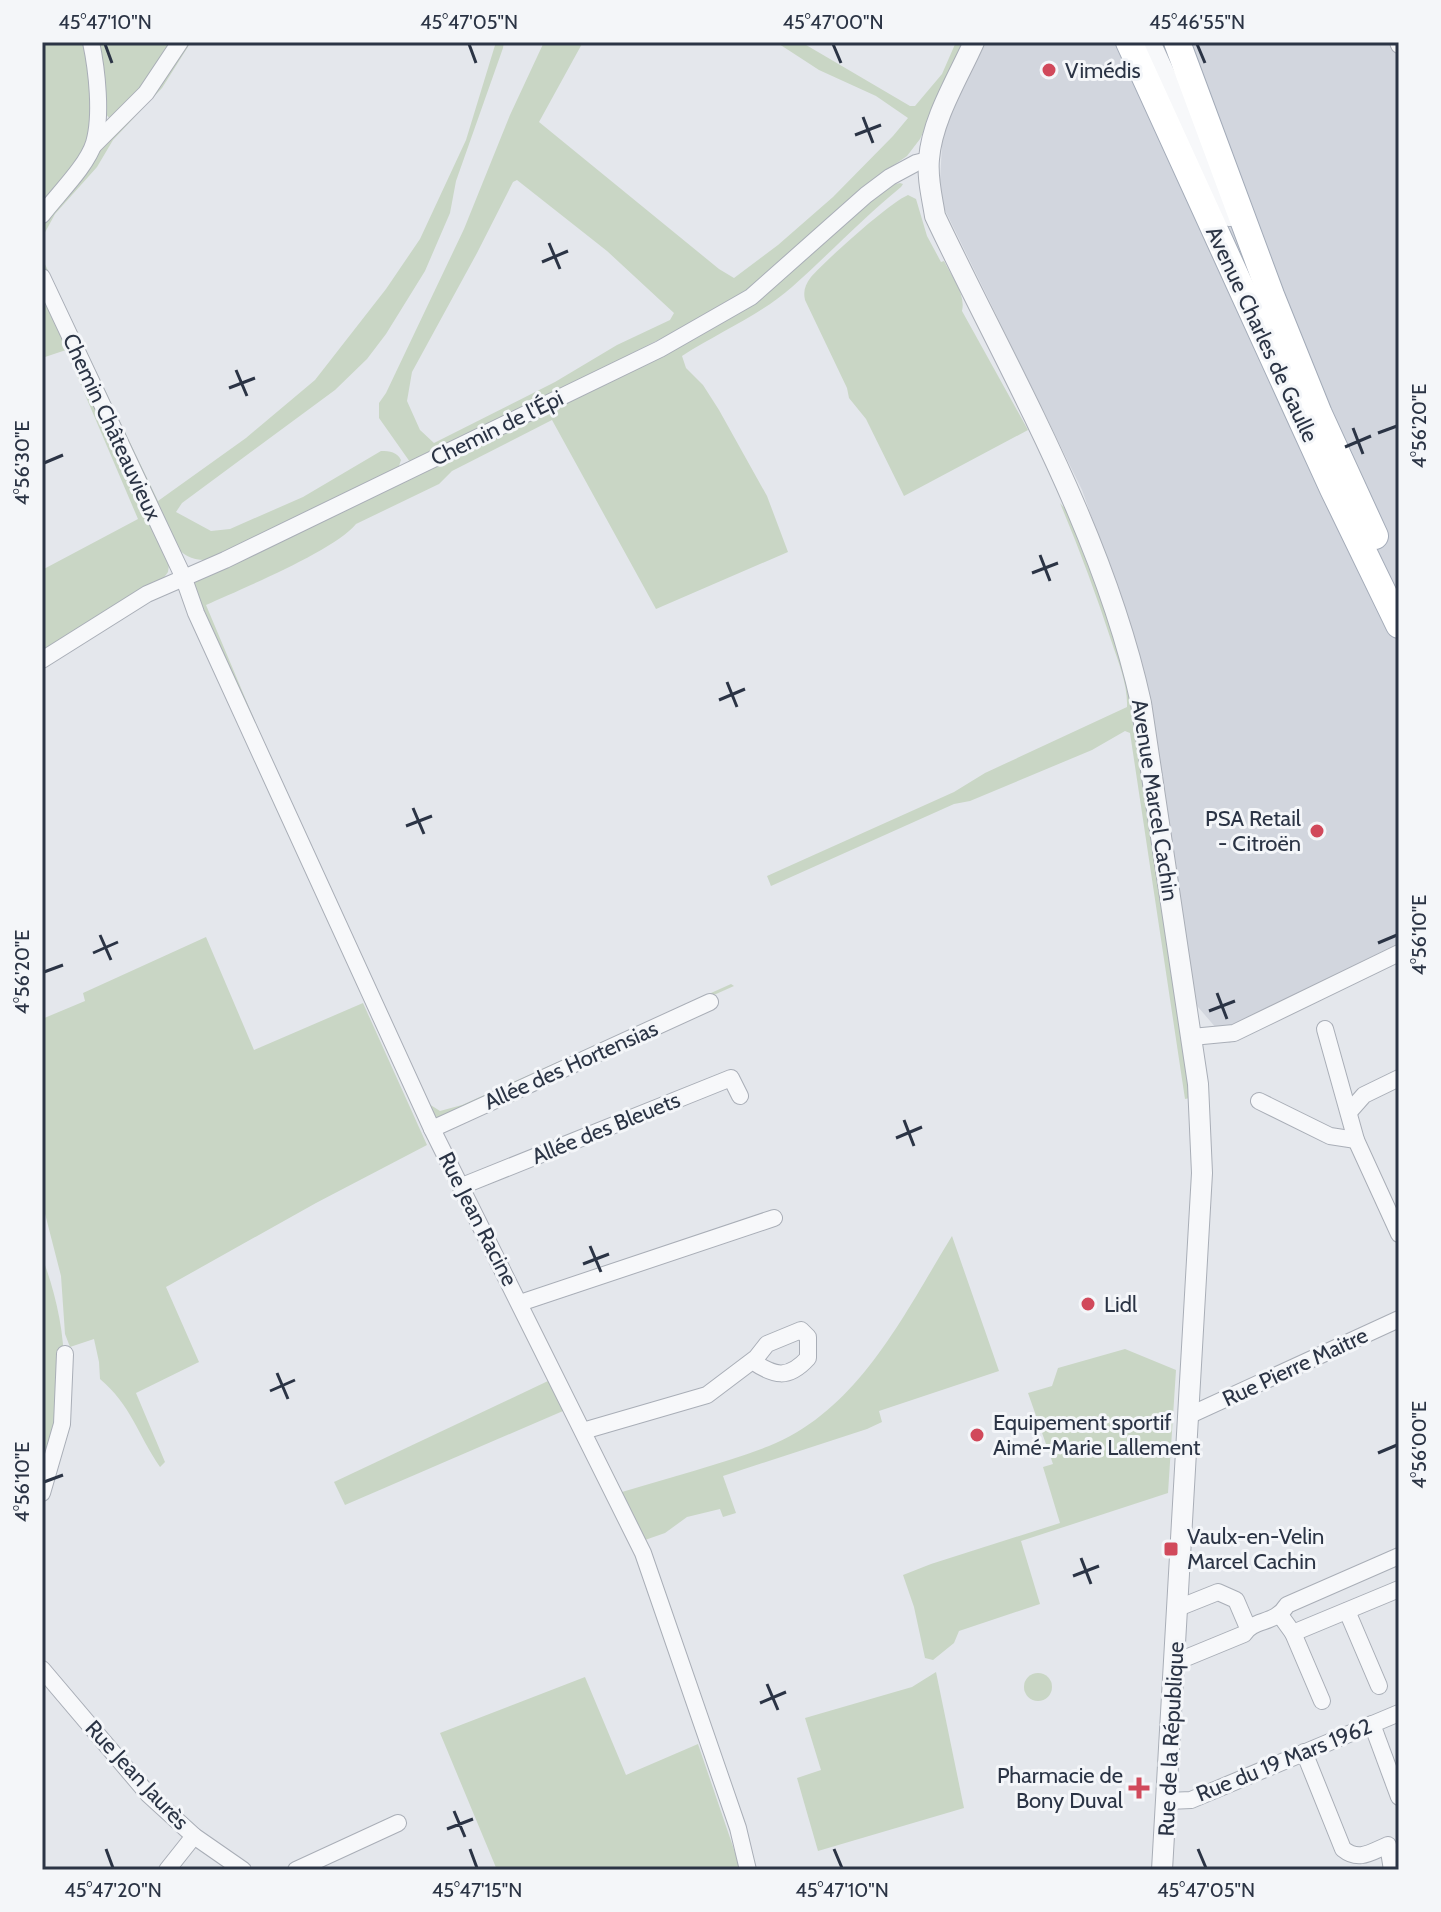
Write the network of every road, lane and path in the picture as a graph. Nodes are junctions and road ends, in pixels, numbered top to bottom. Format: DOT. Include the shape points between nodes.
graph roads {
  1 [pos="91,42"];
  2 [pos="180,42"];
  3 [pos="974,42"];
  4 [pos="1129,42"];
  5 [pos="1150,42"];
  6 [pos="1177,42"];
  7 [pos="94,145"];
  8 [pos="928,160"];
  9 [pos="42,215"];
  10 [pos="42,277"];
  11 [pos="1271,295"];
  12 [pos="183,576"];
  13 [pos="1399,587"];
  14 [pos="1399,625"];
  15 [pos="42,660"];
  16 [pos="1399,953"];
  17 [pos="710,1002"];
  18 [pos="1325,1029"];
  19 [pos="1192,1037"];
  20 [pos="1399,1078"];
  21 [pos="740,1096"];
  22 [pos="1259,1101"];
  23 [pos="1349,1112"];
  24 [pos="432,1129"];
  25 [pos="1356,1140"];
  26 [pos="462,1186"];
  27 [pos="774,1218"];
  28 [pos="1399,1234"];
  29 [pos="520,1303"];
  30 [pos="1399,1319"];
  31 [pos="65,1354"];
  32 [pos="752,1361"];
  33 [pos="1190,1415"];
  34 [pos="583,1431"];
  35 [pos="42,1493"];
  36 [pos="1399,1556"];
  37 [pos="1399,1589"];
  38 [pos="1178,1608"];
  39 [pos="1347,1611"];
  40 [pos="1280,1615"];
  41 [pos="1248,1628"];
  42 [pos="1293,1633"];
  43 [pos="1176,1662"];
  44 [pos="42,1669"];
  45 [pos="1379,1686"];
  46 [pos="1322,1701"];
  47 [pos="1399,1713"];
  48 [pos="1372,1724"];
  49 [pos="1304,1752"];
  50 [pos="1399,1797"];
  51 [pos="1168,1801"];
  52 [pos="398,1823"];
  53 [pos="194,1836"];
  54 [pos="1393,1842"];
  55 [pos="167,1870"];
  56 [pos="243,1870"];
  57 [pos="296,1870"];
  58 [pos="748,1870"];
  59 [pos="1162,1870"];
  60 [pos="1392,1870"];
  1 -- 7 [label="street" via="96,65"];
  2 -- 7 [label="street" via="146,93"];
  3 -- 8 [label="street, Avenue Marcel Cachin"];
  4 -- 14 [label="main road, Avenue Charles de Gaulle"];
  5 -- 11 [label="street, Avenue Charles de Gaulle"];
  6 -- 11 [label="main road, Avenue Charles de Gaulle"];
  7 -- 9 [label="street"];
  8 -- 12 [label="street, Chemin de l'Épi" via="866,195 751,297 660,349"];
  8 -- 19 [label="street, Avenue Marcel Cachin" via="935,216 1081,522 1127,643 1141,703"];
  10 -- 12 [label="street, Chemin Châteauvieux"];
  11 -- 13 [label="main road, Avenue Charles de Gaulle"];
  12 -- 15 [label="street, Chemin de l'Épi"];
  12 -- 24 [label="street, Rue Jean Racine"];
  16 -- 19 [label="street" via="1234,1033"];
  17 -- 24 [label="street, Allée des Hortensias"];
  18 -- 23 [label="street"];
  19 -- 33 [label="street, Avenue Marcel Cachin" via="1202,1173"];
  20 -- 23 [label="street" via="1364,1095"];
  21 -- 26 [label="street, Allée des Bleuets" via="731,1078"];
  22 -- 25 [label="street" via="1330,1136"];
  23 -- 25 [label="street"];
  24 -- 26 [label="street, Rue Jean Racine"];
  25 -- 28 [label="street"];
  26 -- 29 [label="street, Rue Jean Racine"];
  27 -- 29 [label="street"];
  29 -- 34 [label="street, Rue Jean Racine"];
  30 -- 33 [label="street, Rue Pierre Maitre"];
  31 -- 35 [label="street" via="62,1424"];
  32 -- 34 [label="street" via="707,1395"];
  33 -- 38 [label="street, Avenue Marcel Cachin"];
  34 -- 58 [label="street, Rue Jean Racine" via="643,1553"];
  36 -- 40 [label="street" via="1287,1605"];
  37 -- 39 [label="street"];
  38 -- 41 [label="street" via="1218,1592 1236,1600"];
  38 -- 43 [label="street, Rue de la République"];
  39 -- 42 [label="street"];
  39 -- 45 [label="street"];
  40 -- 41 [label="street"];
  40 -- 42 [label="street"];
  41 -- 43 [label="street"];
  42 -- 46 [label="street"];
  43 -- 51 [label="street, Rue de la République"];
  44 -- 53 [label="street, Rue Jean Jaurès" via="148,1794"];
  47 -- 48 [label="street, Rue du 19 Mars 1962"];
  48 -- 49 [label="street, Rue du 19 Mars 1962"];
  48 -- 50 [label="street"];
  49 -- 51 [label="street, Rue du 19 Mars 1962" via="1191,1800"];
  49 -- 54 [label="street" via="1343,1849 1360,1857"];
  51 -- 59 [label="street, Rue de la République"];
  52 -- 57 [label="street"];
  53 -- 55 [label="street"];
  53 -- 56 [label="street, Rue Jean Jaurès"];
  54 -- 60 [label="street"];
}
